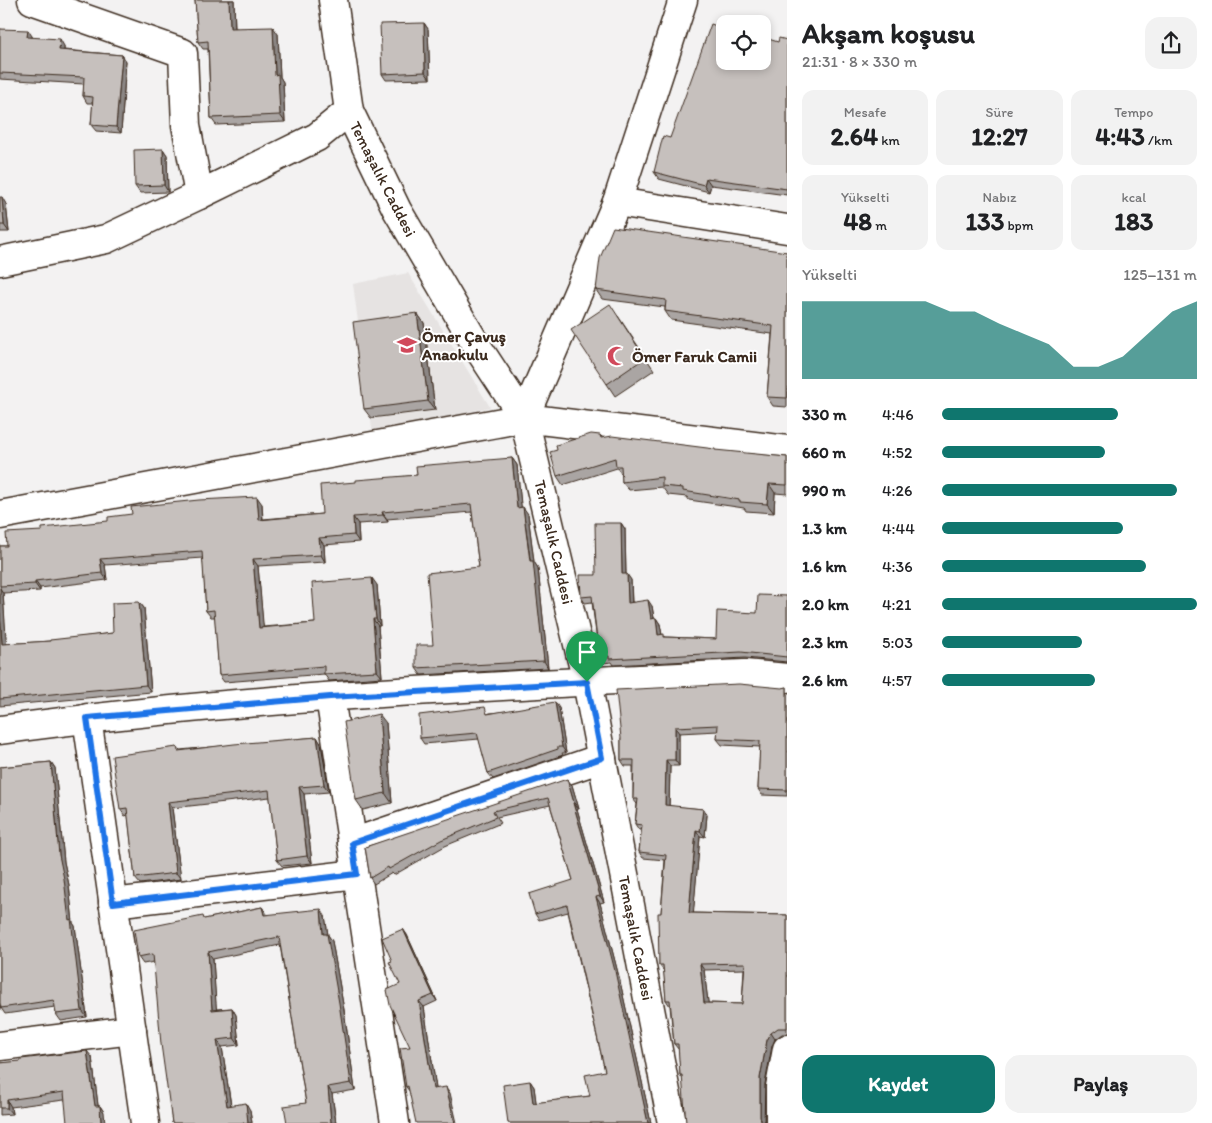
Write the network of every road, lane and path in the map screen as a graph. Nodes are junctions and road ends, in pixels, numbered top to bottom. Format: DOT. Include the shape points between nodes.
graph roads {
  1 [pos="32,0"];
  2 [pos="333,0"];
  3 [pos="683,0"];
  4 [pos="349,111"];
  5 [pos="199,195"];
  6 [pos="617,202"];
  7 [pos="787,229"];
  8 [pos="0,261"];
  9 [pos="524,418"];
  10 [pos="787,450"];
  11 [pos="0,515"];
  12 [pos="787,678"];
  13 [pos="587,682"];
  14 [pos="330,697"];
  15 [pos="87,718"];
  16 [pos="0,730"];
  17 [pos="602,758"];
  18 [pos="352,843"];
  19 [pos="357,874"];
  20 [pos="113,903"];
  21 [pos="132,1030"];
  22 [pos="0,1046"];
  23 [pos="787,1049"];
  24 [pos="145,1123"];
  25 [pos="395,1123"];
  26 [pos="672,1123"];
  27 [pos="780,1123"];
  1 -- 5 [label="street" via="183,53 186,124"];
  2 -- 4 [label="street, Temaşalık Caddesi"];
  3 -- 6 [label="street"];
  4 -- 5 [label="street" via="317,137"];
  4 -- 9 [label="street, Temaşalık Caddesi" via="397,210 478,348"];
  5 -- 8 [label="street" via="106,239"];
  6 -- 7 [label="street"];
  6 -- 9 [label="street"];
  9 -- 10 [label="street"];
  9 -- 11 [label="street"];
  9 -- 13 [label="street, Temaşalık Caddesi"];
  12 -- 13 [label="street" via="744,674"];
  13 -- 14 [label="street"];
  13 -- 17 [label="street, Temaşalık Caddesi"];
  14 -- 15 [label="street"];
  14 -- 18 [label="street"];
  15 -- 16 [label="street"];
  15 -- 20 [label="street"];
  17 -- 18 [label="street"];
  17 -- 26 [label="street, Temaşalık Caddesi"];
  18 -- 19 [label="street"];
  19 -- 20 [label="street"];
  19 -- 25 [label="street"];
  20 -- 21 [label="street"];
  21 -- 22 [label="street"];
  21 -- 24 [label="street"];
  23 -- 27 [label="street" via="780,1087"];
}
